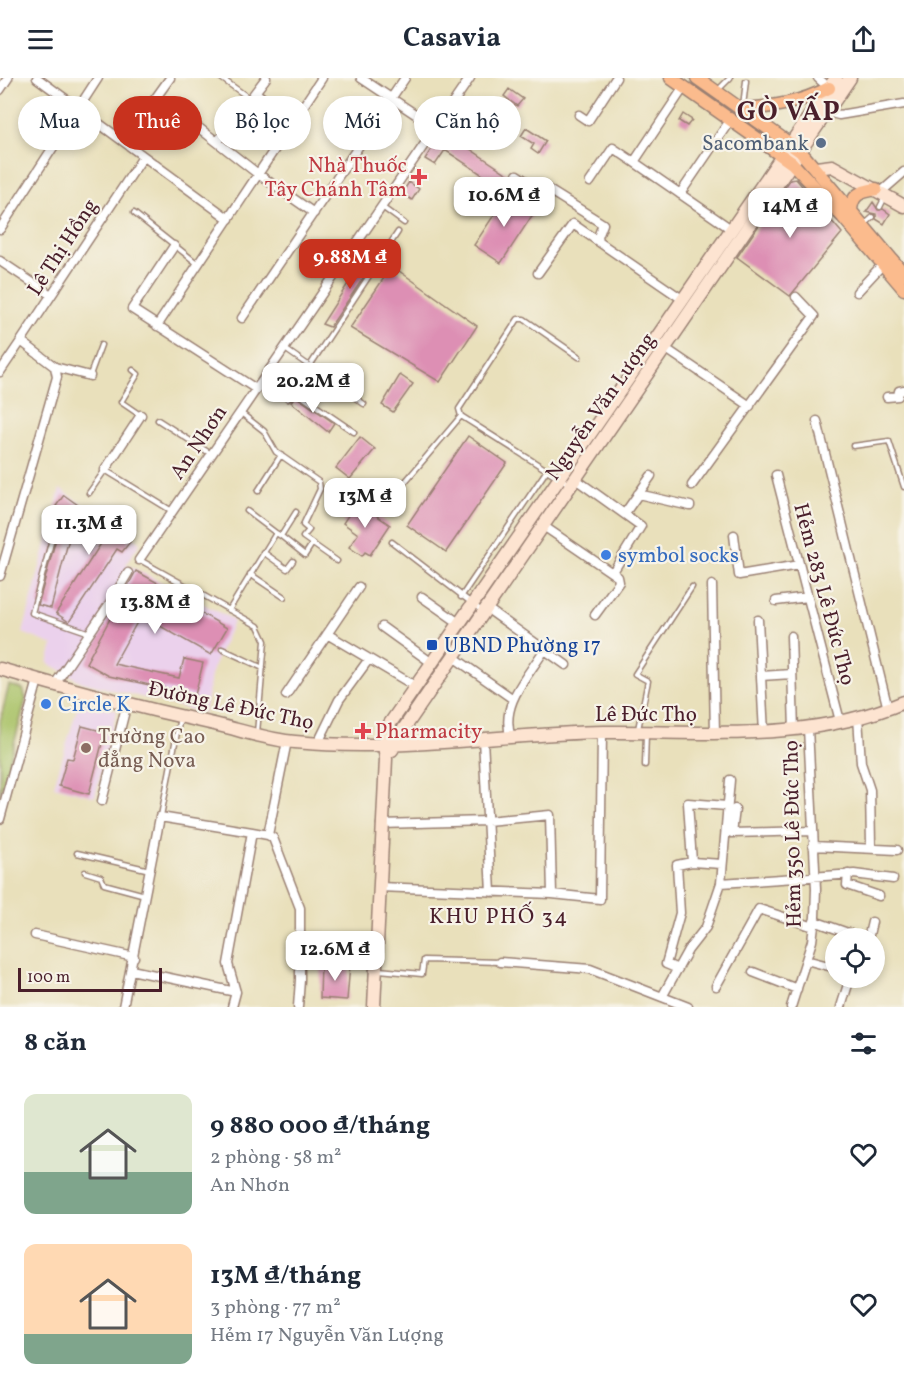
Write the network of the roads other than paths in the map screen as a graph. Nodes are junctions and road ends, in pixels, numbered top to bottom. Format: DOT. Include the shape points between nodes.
graph roads {
  1 [pos="8,78"];
  2 [pos="37,78"];
  3 [pos="98,78"];
  4 [pos="170,78"];
  5 [pos="221,78"];
  6 [pos="266,78"];
  7 [pos="322,78"];
  8 [pos="362,78"];
  9 [pos="405,78"];
  10 [pos="470,78"];
  11 [pos="616,78"];
  12 [pos="671,78"];
  13 [pos="697,78"];
  14 [pos="730,78"];
  15 [pos="818,78"];
  16 [pos="850,78"];
  17 [pos="746,81"];
  18 [pos="832,83"];
  19 [pos="684,87"];
  20 [pos="0,90"];
  21 [pos="256,91"];
  22 [pos="717,91"];
  23 [pos="61,96"];
  24 [pos="85,96"];
  25 [pos="157,96"];
  26 [pos="246,96"];
  27 [pos="252,96"];
  28 [pos="263,96"];
  29 [pos="310,96"];
  30 [pos="388,96"];
  31 [pos="392,96"];
  32 [pos="458,96"];
  33 [pos="904,104"];
  34 [pos="742,109"];
  35 [pos="827,112"];
  36 [pos="579,115"];
  37 [pos="731,119"];
  38 [pos="795,147"];
  39 [pos="50,150"];
  40 [pos="134,150"];
  41 [pos="229,150"];
  42 [pos="274,150"];
  43 [pos="356,150"];
  44 [pos="421,150"];
  45 [pos="143,157"];
  46 [pos="787,159"];
  47 [pos="634,162"];
  48 [pos="816,168"];
  49 [pos="904,172"];
  50 [pos="258,174"];
  51 [pos="517,175"];
  52 [pos="590,182"];
  53 [pos="881,192"];
  54 [pos="680,194"];
  55 [pos="904,206"];
  56 [pos="382,207"];
  57 [pos="880,207"];
  58 [pos="851,212"];
  59 [pos="134,213"];
  60 [pos="314,213"];
  61 [pos="873,217"];
  62 [pos="228,219"];
  63 [pos="404,223"];
  64 [pos="860,228"];
  65 [pos="0,229"];
  66 [pos="731,229"];
  67 [pos="398,232"];
  68 [pos="599,242"];
  69 [pos="174,246"];
  70 [pos="0,261"];
  71 [pos="199,264"];
  72 [pos="883,264"];
  73 [pos="538,273"];
  74 [pos="904,274"];
  75 [pos="904,289"];
  76 [pos="857,292"];
  77 [pos="51,295"];
  78 [pos="796,297"];
  79 [pos="682,299"];
  80 [pos="242,318"];
  81 [pos="157,327"];
  82 [pos="21,341"];
  83 [pos="659,344"];
  84 [pos="101,345"];
  85 [pos="284,349"];
  86 [pos="579,357"];
  87 [pos="309,366"];
  88 [pos="55,367"];
  89 [pos="133,370"];
  90 [pos="0,372"];
  91 [pos="90,376"];
  92 [pos="256,389"];
  93 [pos="904,390"];
  94 [pos="294,391"];
  95 [pos="887,397"];
  96 [pos="288,399"];
  97 [pos="364,404"];
  98 [pos="750,406"];
  99 [pos="240,413"];
  100 [pos="141,415"];
  101 [pos="461,416"];
  102 [pos="158,420"];
  103 [pos="816,421"];
  104 [pos="354,432"];
  105 [pos="853,446"];
  106 [pos="212,455"];
  107 [pos="281,455"];
  108 [pos="105,470"];
  109 [pos="547,470"];
  110 [pos="651,476"];
  111 [pos="776,476"];
  112 [pos="568,480"];
  113 [pos="693,485"];
  114 [pos="904,487"];
  115 [pos="399,489"];
  116 [pos="258,490"];
  117 [pos="89,493"];
  118 [pos="638,494"];
  119 [pos="690,506"];
  120 [pos="172,512"];
  121 [pos="247,512"];
  122 [pos="296,512"];
  123 [pos="624,513"];
  124 [pos="542,525"];
  125 [pos="54,528"];
  126 [pos="276,533"];
  127 [pos="734,535"];
  128 [pos="281,536"];
  129 [pos="392,542"];
  130 [pos="312,544"];
  131 [pos="263,552"];
  132 [pos="139,560"];
  133 [pos="293,561"];
  134 [pos="337,561"];
  135 [pos="799,565"];
  136 [pos="613,572"];
  137 [pos="128,573"];
  138 [pos="250,574"];
  139 [pos="0,576"];
  140 [pos="712,585"];
  141 [pos="359,586"];
  142 [pos="692,587"];
  143 [pos="284,597"];
  144 [pos="422,597"];
  145 [pos="461,597"];
  146 [pos="808,597"];
  147 [pos="776,601"];
  148 [pos="480,608"];
  149 [pos="229,609"];
  150 [pos="595,615"];
  151 [pos="758,620"];
  152 [pos="459,623"];
  153 [pos="382,627"];
  154 [pos="91,633"];
  155 [pos="327,634"];
  156 [pos="791,636"];
  157 [pos="222,649"];
  158 [pos="541,655"];
  159 [pos="452,656"];
  160 [pos="369,658"];
  161 [pos="432,663"];
  162 [pos="566,664"];
  163 [pos="263,668"];
  164 [pos="0,669"];
  165 [pos="792,674"];
  166 [pos="761,676"];
  167 [pos="38,680"];
  168 [pos="55,684"];
  169 [pos="415,687"];
  170 [pos="286,695"];
  171 [pos="513,699"];
  172 [pos="904,702"];
  173 [pos="127,703"];
  174 [pos="888,709"];
  175 [pos="181,716"];
  176 [pos="858,717"];
  177 [pos="840,721"];
  178 [pos="808,728"];
  179 [pos="794,730"];
  180 [pos="602,732"];
  181 [pos="765,732"];
  182 [pos="641,733"];
  183 [pos="257,734"];
  184 [pos="715,734"];
  185 [pos="511,738"];
  186 [pos="483,739"];
  187 [pos="287,741"];
  188 [pos="318,743"];
  189 [pos="390,745"];
  190 [pos="645,765"];
  191 [pos="730,780"];
  192 [pos="102,801"];
  193 [pos="731,808"];
  194 [pos="160,817"];
  195 [pos="0,819"];
  196 [pos="487,821"];
  197 [pos="381,824"];
  198 [pos="812,831"];
  199 [pos="252,832"];
  200 [pos="268,835"];
  201 [pos="871,845"];
  202 [pos="813,846"];
  203 [pos="897,850"];
  204 [pos="77,853"];
  205 [pos="692,862"];
  206 [pos="722,864"];
  207 [pos="150,871"];
  208 [pos="85,872"];
  209 [pos="848,874"];
  210 [pos="814,875"];
  211 [pos="893,879"];
  212 [pos="721,883"];
  213 [pos="379,887"];
  214 [pos="491,892"];
  215 [pos="552,894"];
  216 [pos="146,895"];
  217 [pos="879,896"];
  218 [pos="872,921"];
  219 [pos="814,924"];
  220 [pos="828,928"];
  221 [pos="870,928"];
  222 [pos="35,934"];
  223 [pos="134,957"];
  224 [pos="806,960"];
  225 [pos="500,962"];
  226 [pos="825,965"];
  227 [pos="678,969"];
  228 [pos="131,970"];
  229 [pos="375,970"];
  230 [pos="753,972"];
  231 [pos="716,986"];
  232 [pos="847,988"];
  233 [pos="797,989"];
  234 [pos="236,992"];
  235 [pos="662,997"];
  236 [pos="677,1005"];
  237 [pos="123,1007"];
  238 [pos="232,1007"];
  239 [pos="298,1007"];
  240 [pos="374,1007"];
  241 [pos="688,1007"];
  242 [pos="791,1007"];
  243 [pos="841,1007"];
  1 -- 20 [label="street"];
  2 -- 23 [label="street"];
  3 -- 24 [label="street"];
  4 -- 25 [label="street"];
  5 -- 26 [label="lane"];
  6 -- 21 [label="street"];
  7 -- 29 [label="street"];
  8 -- 30 [label="street"];
  9 -- 31 [label="street"];
  10 -- 32 [label="street, An Nhơn"];
  11 -- 36 [label="street" via="588,121"];
  12 -- 19 [label="main road"];
  13 -- 22 [label="main road"];
  14 -- 22 [label="lane"];
  15 -- 18 [label="street"];
  16 -- 35 [label="street, Nguyễn Văn Lượng"];
  17 -- 34 [label="lane"];
  18 -- 34 [label="main road" via="809,98 784,106"];
  18 -- 38 [label="street, Nguyễn Văn Lượng"];
  19 -- 37 [label="main road"];
  19 -- 47 [label="street"];
  21 -- 27 [label="street"];
  21 -- 28 [label="lane"];
  22 -- 34 [label="main road"];
  33 -- 35 [label="street" via="838,115"];
  34 -- 38 [label="main road"];
  35 -- 38 [label="street, Nguyễn Văn Lượng"];
  37 -- 46 [label="main road"];
  37 -- 54 [label="street"];
  38 -- 46 [label="street, Nguyễn Văn Lượng"];
  38 -- 48 [label="main road"];
  39 -- 65 [label="street"];
  40 -- 45 [label="street"];
  41 -- 50 [label="street"];
  42 -- 50 [label="street"];
  43 -- 60 [label="street"];
  44 -- 56 [label="street, An Nhơn"];
  45 -- 62 [label="street"];
  45 -- 77 [label="street, Lê Thị Hồng"];
  46 -- 64 [label="main road" via="838,212"];
  46 -- 66 [label="street, Nguyễn Văn Lượng"];
  46 -- 83 [label="street, Nguyễn Văn Lượng"];
  47 -- 52 [label="street" via="614,148"];
  47 -- 54 [label="street"];
  48 -- 53 [label="street" via="832,166"];
  48 -- 58 [label="main road"];
  49 -- 53 [label="street"];
  50 -- 60 [label="street"];
  50 -- 62 [label="street"];
  51 -- 68 [label="street" via="603,224"];
  53 -- 55 [label="street"];
  53 -- 57 [label="lane"];
  53 -- 58 [label="main road" via="858,193"];
  54 -- 66 [label="street"];
  56 -- 63 [label="lane"];
  56 -- 85 [label="street, An Nhơn"];
  58 -- 64 [label="main road"];
  59 -- 69 [label="lane"];
  60 -- 80 [label="street"];
  61 -- 64 [label="lane"];
  62 -- 71 [label="street"];
  64 -- 72 [label="main road"];
  64 -- 74 [label="main road"];
  66 -- 79 [label="street, Nguyễn Văn Lượng"];
  67 -- 87 [label="lane"];
  68 -- 73 [label="street" via="573,224"];
  68 -- 79 [label="street"];
  69 -- 71 [label="lane"];
  69 -- 81 [label="street" via="132,309"];
  70 -- 77 [label="street"];
  71 -- 81 [label="street"];
  72 -- 75 [label="main road"];
  72 -- 76 [label="street"];
  77 -- 82 [label="street, Lê Thị Hồng"];
  78 -- 98 [label="street" via="814,312 812,320"];
  79 -- 83 [label="street, Nguyễn Văn Lượng"];
  81 -- 92 [label="street"];
  82 -- 88 [label="street"];
  82 -- 90 [label="street, Lê Thị Hồng"];
  83 -- 98 [label="street"];
  83 -- 112 [label="street, Nguyễn Văn Lượng"];
  84 -- 91 [label="lane"];
  85 -- 87 [label="lane"];
  85 -- 92 [label="street, An Nhơn"];
  86 -- 101 [label="lane" via="524,319 518,319 459,409"];
  87 -- 94 [label="lane"];
  87 -- 97 [label="lane"];
  88 -- 91 [label="street"];
  88 -- 139 [label="street" via="57,377"];
  89 -- 100 [label="lane" via="138,374 121,402"];
  92 -- 99 [label="street, An Nhơn"];
  93 -- 95 [label="street" via="898,396"];
  94 -- 96 [label="lane"];
  94 -- 104 [label="lane"];
  98 -- 113 [label="street"];
  99 -- 106 [label="street, An Nhơn"];
  99 -- 107 [label="lane" via="264,431"];
  100 -- 108 [label="street"];
  101 -- 109 [label="lane"];
  101 -- 115 [label="lane"];
  102 -- 106 [label="lane"];
  103 -- 174 [label="street"];
  105 -- 114 [label="lane" via="889,441"];
  106 -- 120 [label="street, An Nhơn"];
  107 -- 116 [label="lane"];
  107 -- 130 [label="lane" via="319,482 320,489 303,525 309,530 303,537"];
  108 -- 117 [label="lane"];
  108 -- 120 [label="lane"];
  109 -- 112 [label="lane"];
  109 -- 145 [label="lane"];
  110 -- 118 [label="street"];
  111 -- 135 [label="street, Hẻm 283 Lê Đức Thọ"];
  112 -- 123 [label="street"];
  112 -- 124 [label="street, Nguyễn Văn Lượng"];
  112 -- 148 [label="street, Nguyễn Văn Lượng"];
  118 -- 119 [label="street"];
  118 -- 123 [label="street"];
  120 -- 132 [label="street, An Nhơn"];
  121 -- 126 [label="lane"];
  122 -- 128 [label="lane"];
  123 -- 136 [label="street" via="641,526"];
  124 -- 136 [label="street"];
  124 -- 148 [label="street, Nguyễn Văn Lượng"];
  125 -- 154 [label="lane" via="32,613"];
  126 -- 128 [label="lane"];
  126 -- 131 [label="lane"];
  127 -- 135 [label="street" via="739,575"];
  128 -- 130 [label="lane" via="305,555"];
  129 -- 145 [label="lane"];
  130 -- 134 [label="lane"];
  131 -- 133 [label="lane" via="287,569"];
  131 -- 138 [label="lane"];
  132 -- 149 [label="lane"];
  135 -- 146 [label="street, Hẻm 283 Lê Đức Thọ"];
  136 -- 150 [label="street" via="619,582"];
  137 -- 154 [label="street"];
  138 -- 143 [label="lane"];
  138 -- 149 [label="lane"];
  140 -- 184 [label="street"];
  141 -- 155 [label="street"];
  142 -- 182 [label="lane" via="635,674 648,681"];
  144 -- 152 [label="street"];
  145 -- 148 [label="lane"];
  146 -- 147 [label="street"];
  146 -- 177 [label="street, Hẻm 283 Lê Đức Thọ"];
  148 -- 152 [label="street, Nguyễn Văn Lượng"];
  148 -- 159 [label="street, Nguyễn Văn Lượng"];
  148 -- 162 [label="street"];
  149 -- 163 [label="lane" via="262,632"];
  151 -- 166 [label="street"];
  152 -- 161 [label="street, Nguyễn Văn Lượng"];
  153 -- 161 [label="street"];
  154 -- 168 [label="street"];
  155 -- 160 [label="street"];
  155 -- 170 [label="street"];
  156 -- 165 [label="street"];
  157 -- 163 [label="lane"];
  158 -- 171 [label="street"];
  159 -- 171 [label="street"];
  159 -- 189 [label="street, Nguyễn Văn Lượng"];
  160 -- 169 [label="street"];
  160 -- 188 [label="street" via="339,700"];
  161 -- 169 [label="street, Nguyễn Văn Lượng"];
  163 -- 183 [label="lane"];
  164 -- 167 [label="street"];
  165 -- 166 [label="street"];
  165 -- 179 [label="street"];
  166 -- 181 [label="street"];
  167 -- 168 [label="street, Đường Lê Đức Thọ"];
  167 -- 195 [label="street"];
  168 -- 173 [label="street, Đường Lê Đức Thọ"];
  169 -- 189 [label="street, Nguyễn Văn Lượng" via="389,725"];
  171 -- 185 [label="street" via="506,723"];
  172 -- 174 [label="street, Lê Đức Thọ"];
  173 -- 175 [label="street, Đường Lê Đức Thọ"];
  173 -- 192 [label="street"];
  174 -- 176 [label="street, Lê Đức Thọ"];
  175 -- 183 [label="street, Đường Lê Đức Thọ"];
  175 -- 194 [label="lane"];
  176 -- 177 [label="street, Lê Đức Thọ"];
  176 -- 201 [label="street" via="861,763 870,790"];
  177 -- 178 [label="street, Lê Đức Thọ"];
  178 -- 179 [label="street, Lê Đức Thọ"];
  178 -- 198 [label="street, Hẻm 350 Lê Đức Thọ"];
  179 -- 181 [label="street, Lê Đức Thọ"];
  180 -- 182 [label="street, Lê Đức Thọ"];
  180 -- 185 [label="street, Lê Đức Thọ"];
  180 -- 215 [label="street" via="600,899"];
  181 -- 184 [label="street, Lê Đức Thọ"];
  182 -- 184 [label="street, Lê Đức Thọ"];
  182 -- 190 [label="lane"];
  183 -- 187 [label="street, Đường Lê Đức Thọ"];
  185 -- 186 [label="street, Lê Đức Thọ"];
  186 -- 189 [label="street, Lê Đức Thọ"];
  186 -- 196 [label="street"];
  187 -- 188 [label="street, Đường Lê Đức Thọ"];
  187 -- 200 [label="street"];
  188 -- 189 [label="street, Đường Lê Đức Thọ"];
  189 -- 197 [label="street, Nguyễn Văn Lượng"];
  191 -- 193 [label="street"];
  193 -- 198 [label="street" via="732,833"];
  193 -- 205 [label="street" via="688,803"];
  193 -- 206 [label="street"];
  194 -- 199 [label="street"];
  194 -- 207 [label="street"];
  196 -- 197 [label="street"];
  196 -- 214 [label="street"];
  196 -- 215 [label="street" via="550,815"];
  197 -- 213 [label="street, Nguyễn Văn Lượng"];
  198 -- 202 [label="street, Hẻm 350 Lê Đức Thọ"];
  199 -- 200 [label="street"];
  199 -- 234 [label="street" via="228,964"];
  200 -- 239 [label="street" via="273,838 300,908"];
  202 -- 203 [label="street"];
  202 -- 210 [label="street, Hẻm 350 Lê Đức Thọ"];
  204 -- 207 [label="lane"];
  205 -- 206 [label="street"];
  205 -- 227 [label="street" via="677,865 680,913 666,964"];
  206 -- 212 [label="street"];
  207 -- 216 [label="street"];
  208 -- 216 [label="lane" via="101,877 104,884"];
  209 -- 210 [label="street"];
  209 -- 211 [label="street"];
  209 -- 217 [label="street" via="847,885"];
  210 -- 212 [label="street"];
  210 -- 219 [label="street, Hẻm 350 Lê Đức Thọ"];
  212 -- 227 [label="street" via="706,927"];
  213 -- 214 [label="street"];
  213 -- 229 [label="street, Nguyễn Văn Lượng"];
  214 -- 215 [label="street"];
  216 -- 223 [label="street"];
  218 -- 221 [label="street"];
  219 -- 220 [label="street"];
  219 -- 224 [label="street, Hẻm 350 Lê Đức Thọ"];
  219 -- 231 [label="street" via="759,909"];
  222 -- 223 [label="street"];
  223 -- 228 [label="street"];
  224 -- 226 [label="street"];
  224 -- 233 [label="street, Hẻm 350 Lê Đức Thọ"];
  225 -- 229 [label="lane" via="424,960 422,974"];
  225 -- 235 [label="street" via="590,969"];
  227 -- 235 [label="street"];
  228 -- 234 [label="street"];
  228 -- 237 [label="street"];
  229 -- 240 [label="street, Nguyễn Văn Lượng"];
  230 -- 233 [label="street"];
  232 -- 243 [label="street"];
  233 -- 242 [label="street, Hẻm 350 Lê Đức Thọ"];
  234 -- 238 [label="street"];
  235 -- 236 [label="street"];
  236 -- 241 [label="street"];
}
